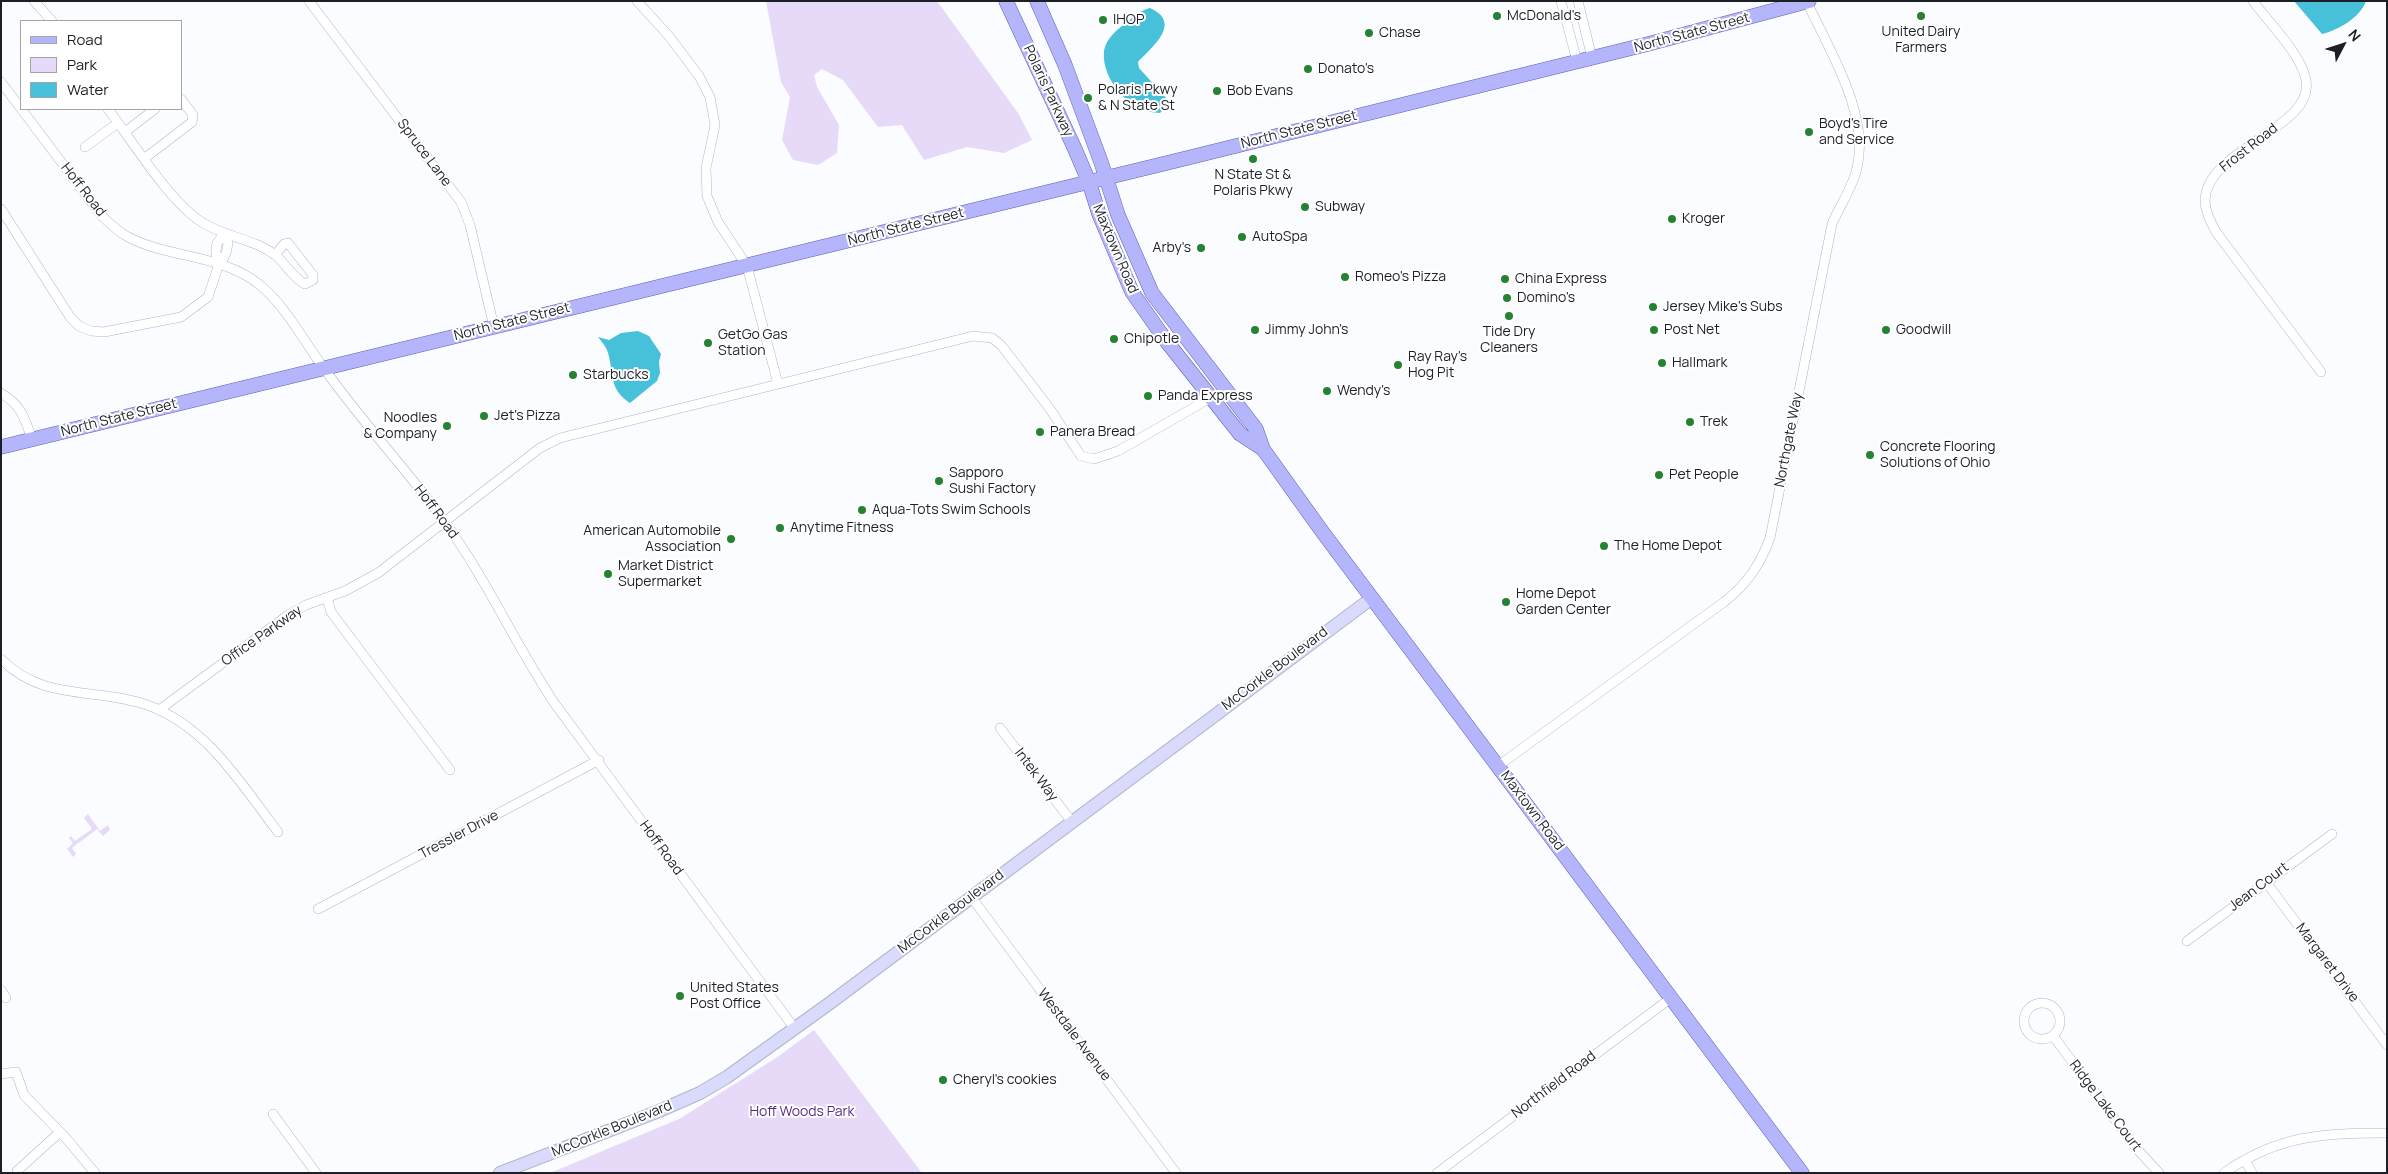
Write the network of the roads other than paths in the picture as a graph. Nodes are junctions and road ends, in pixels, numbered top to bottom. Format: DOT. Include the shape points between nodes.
graph roads {
  1 [pos="34,1"];
  2 [pos="309,1"];
  3 [pos="637,1"];
  4 [pos="1006,1"];
  5 [pos="1037,1"];
  6 [pos="1561,1"];
  7 [pos="1578,1"];
  8 [pos="2253,1"];
  9 [pos="1808,2"];
  10 [pos="51,20"];
  11 [pos="1592,58"];
  12 [pos="1576,61"];
  13 [pos="1,82"];
  14 [pos="182,100"];
  15 [pos="20,107"];
  16 [pos="22,110"];
  17 [pos="109,110"];
  18 [pos="154,110"];
  19 [pos="118,123"];
  20 [pos="125,132"];
  21 [pos="85,147"];
  22 [pos="145,158"];
  23 [pos="1106,178"];
  24 [pos="1089,182"];
  25 [pos="1,208"];
  26 [pos="226,234"];
  27 [pos="276,255"];
  28 [pos="219,264"];
  29 [pos="748,266"];
  30 [pos="494,327"];
  31 [pos="1167,342"];
  32 [pos="323,367"];
  33 [pos="2320,372"];
  34 [pos="778,384"];
  35 [pos="1,393"];
  36 [pos="1228,393"];
  37 [pos="1212,397"];
  38 [pos="32,439"];
  39 [pos="1,447"];
  40 [pos="1263,449"];
  41 [pos="444,522"];
  42 [pos="328,597"];
  43 [pos="1372,598"];
  44 [pos="1,659"];
  45 [pos="159,710"];
  46 [pos="1000,728"];
  47 [pos="599,760"];
  48 [pos="1498,766"];
  49 [pos="450,770"];
  50 [pos="1072,822"];
  51 [pos="278,832"];
  52 [pos="2332,834"];
  53 [pos="2266,882"];
  54 [pos="972,898"];
  55 [pos="318,909"];
  56 [pos="2187,941"];
  57 [pos="1671,998"];
  58 [pos="795,1029"];
  59 [pos="2054,1037"];
  60 [pos="2387,1045"];
  61 [pos="1,1074"];
  62 [pos="273,1114"];
  63 [pos="60,1132"];
  64 [pos="2387,1133"];
  65 [pos="2245,1160"];
  66 [pos="17,1171"];
  67 [pos="95,1173"];
  68 [pos="316,1173"];
  69 [pos="500,1173"];
  70 [pos="1176,1173"];
  71 [pos="1437,1173"];
  72 [pos="1802,1173"];
  73 [pos="2158,1173"];
  74 [pos="2224,1173"];
  75 [pos="2252,1173"];
  1 -- 10 [label="street"];
  2 -- 30 [label="street, Spruce Lane" via="460,202 472,233"];
  3 -- 29 [label="street" via="699,76 710,97 715,125 706,168 707,196 718,222"];
  4 -- 24 [label="main road, Polaris Parkway"];
  5 -- 23 [label="main road, Polaris Parkway" via="1065,65"];
  6 -- 12 [label="street"];
  7 -- 11 [label="street"];
  8 -- 33 [label="street, Frost Road" via="2302,68 2307,84 2305,95 2292,115 2220,169 2207,189 2206,212 2216,232"];
  9 -- 11 [label="main road, North State Street"];
  9 -- 48 [label="street, Northgate Way" via="1858,120 1860,153 1852,185 1832,224 1770,538 1764,554 1747,582 1724,602"];
  11 -- 12 [label="main road, North State Street"];
  12 -- 23 [label="main road, North State Street"];
  13 -- 15 [label="street, Hoff Road"];
  14 -- 22 [label="street" via="193,116 192,122"];
  16 -- 28 [label="street, Hoff Road" via="101,215 114,227 152,246"];
  17 -- 19 [label="street"];
  18 -- 20 [label="street"];
  19 -- 20 [label="street"];
  19 -- 21 [label="street"];
  20 -- 22 [label="street"];
  22 -- 26 [label="street" via="178,202 200,221"];
  23 -- 24 [label="main road, North State Street"];
  23 -- 36 [label="main road, Maxtown Road" via="1118,215 1152,293"];
  24 -- 29 [label="main road, North State Street"];
  24 -- 31 [label="main road, Maxtown Road" via="1132,292"];
  25 -- 28 [label="street" via="70,317 90,331 116,331 181,317 208,296"];
  26 -- 27 [label="street" via="248,240"];
  26 -- 28 [label="street" via="219,238 214,252"];
  27 -- 27 [label="street" via="300,282 305,284 313,280 313,275 288,242"];
  28 -- 32 [label="street, Hoff Road" via="238,269 262,286"];
  29 -- 30 [label="main road, North State Street"];
  29 -- 34 [label="street"];
  30 -- 32 [label="main road, North State Street"];
  31 -- 36 [label="main road" via="1177,344 1218,389"];
  31 -- 37 [label="main road, Maxtown Road"];
  32 -- 38 [label="main road, North State Street"];
  32 -- 41 [label="street, Hoff Road"];
  34 -- 37 [label="street, Office Parkway" via="973,336 992,338 1002,345 1081,456 1094,459 1118,451"];
  34 -- 41 [label="street, Office Parkway" via="560,438 540,448"];
  35 -- 38 [label="street" via="22,411"];
  36 -- 40 [label="main road, Maxtown Road" via="1256,429"];
  37 -- 40 [label="main road, Maxtown Road" via="1240,434"];
  38 -- 39 [label="main road, North State Street"];
  40 -- 43 [label="main road, Maxtown Road"];
  41 -- 42 [label="street, Office Parkway" via="361,584"];
  41 -- 47 [label="street, Hoff Road" via="493,598 534,673"];
  42 -- 45 [label="street, Office Parkway" via="288,615"];
  42 -- 49 [label="street" via="331,612"];
  43 -- 48 [label="main road, Maxtown Road"];
  43 -- 50 [label="street, McCorkle Boulevard"];
  44 -- 45 [label="street" via="20,674 51,688 126,699"];
  45 -- 51 [label="street" via="190,728 212,747"];
  46 -- 50 [label="street, Intek Way"];
  47 -- 55 [label="street, Tressler Drive"];
  47 -- 58 [label="street, Hoff Road"];
  48 -- 57 [label="main road, Maxtown Road"];
  50 -- 54 [label="street, McCorkle Boulevard"];
  52 -- 53 [label="street, Jean Court"];
  53 -- 56 [label="street, Jean Court"];
  53 -- 60 [label="street, Margaret Drive"];
  54 -- 58 [label="street, McCorkle Boulevard"];
  54 -- 70 [label="street, Westdale Avenue"];
  57 -- 71 [label="street, Northfield Road"];
  57 -- 72 [label="main road, Maxtown Road"];
  58 -- 69 [label="street, McCorkle Boulevard" via="700,1092"];
  59 -- 59 [label="street" via="2060,1027 2055,1008 2041,1003 2029,1008 2024,1022 2031,1035 2042,1040"];
  59 -- 73 [label="street, Ridge Lake Court"];
  61 -- 63 [label="street" via="16,1072 24,1095"];
  62 -- 68 [label="street"];
  63 -- 66 [label="street"];
  63 -- 67 [label="street"];
  64 -- 65 [label="street" via="2308,1136 2266,1149"];
  65 -- 74 [label="street"];
  65 -- 75 [label="street"];
}
